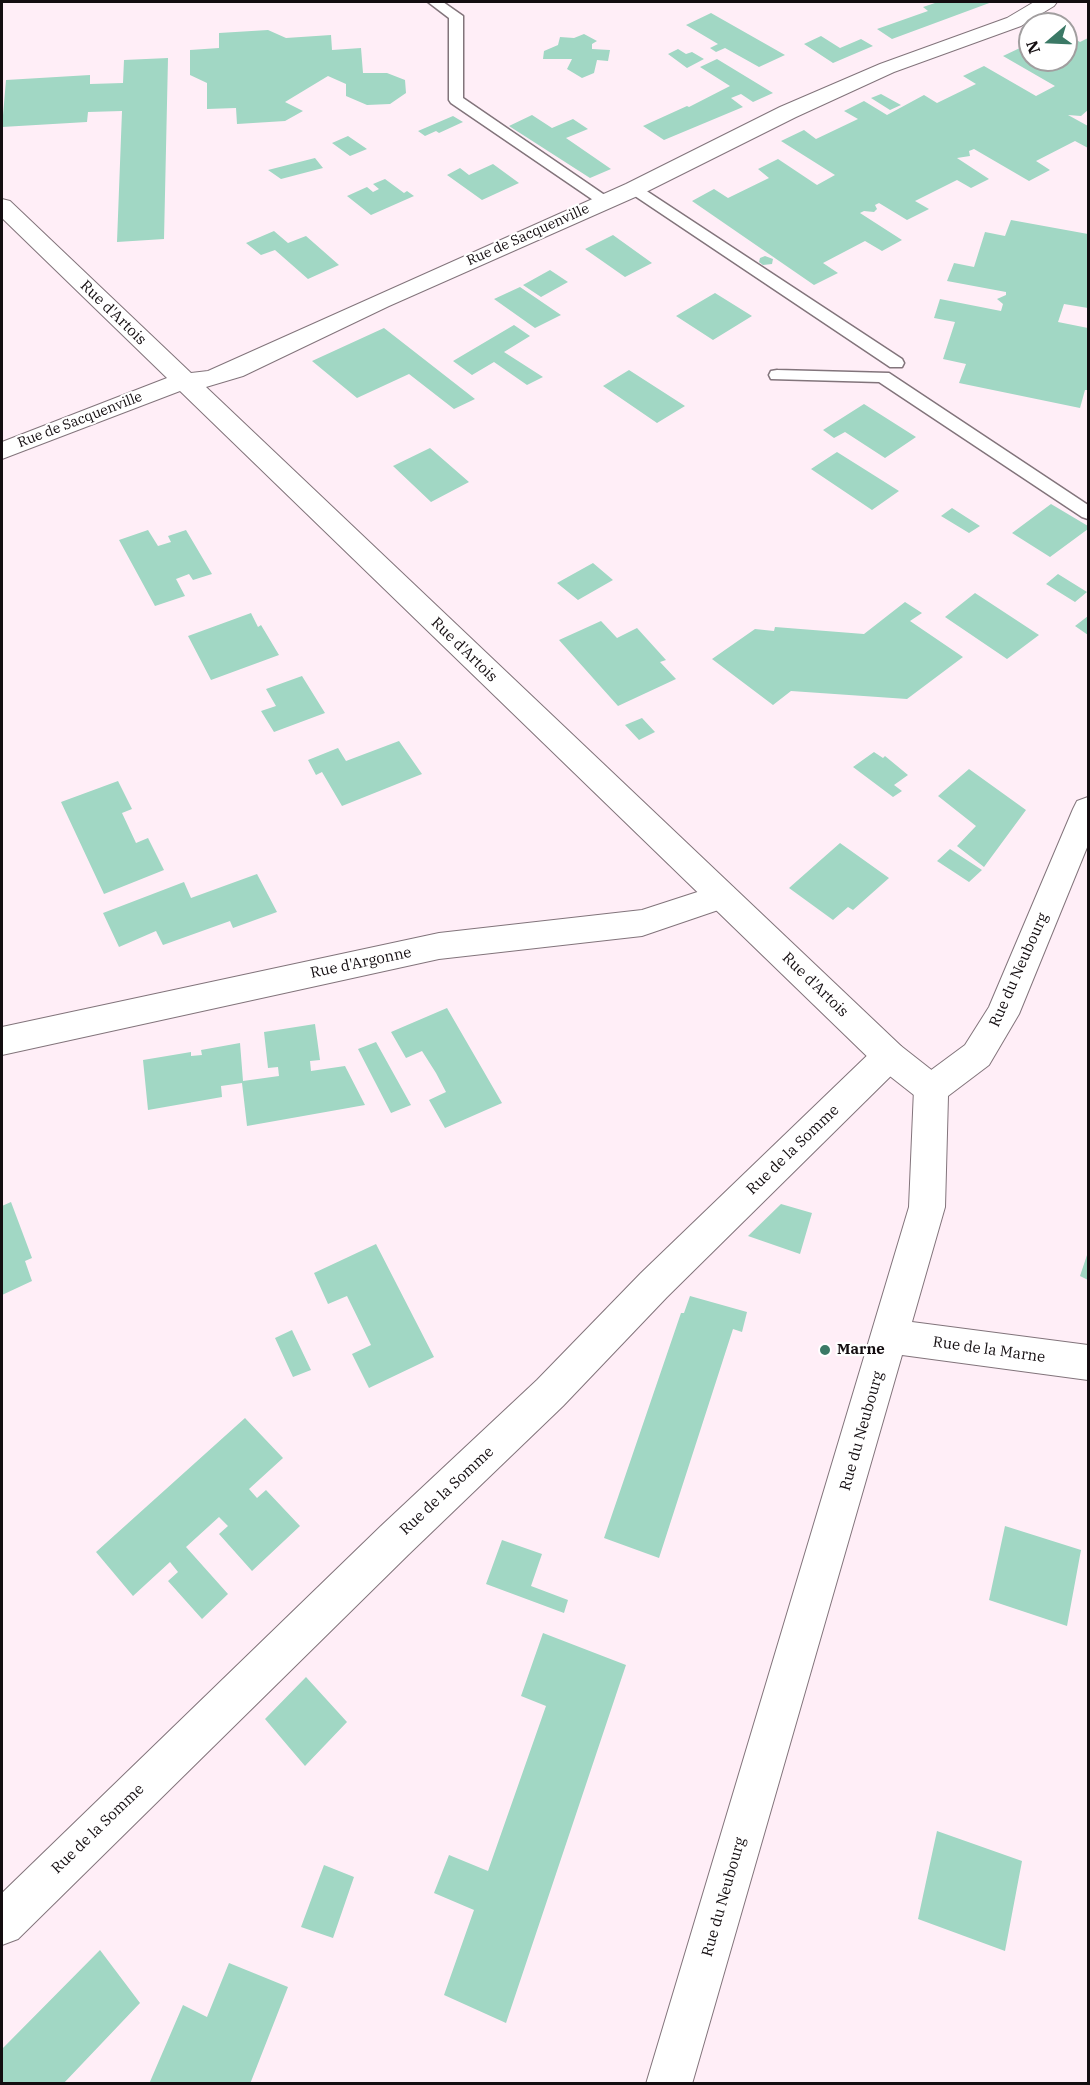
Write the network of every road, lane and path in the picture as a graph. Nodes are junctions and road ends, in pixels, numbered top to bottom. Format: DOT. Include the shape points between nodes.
graph roads {
  1 [pos="434,2"];
  2 [pos="1047,2"];
  3 [pos="634,189"];
  4 [pos="604,201"];
  5 [pos="2,206"];
  6 [pos="896,363"];
  7 [pos="777,375"];
  8 [pos="183,381"];
  9 [pos="2,451"];
  10 [pos="1089,513"];
  11 [pos="1089,809"];
  12 [pos="722,896"];
  13 [pos="2,1041"];
  14 [pos="889,1056"];
  15 [pos="930,1089"];
  16 [pos="890,1336"];
  17 [pos="1089,1363"];
  18 [pos="2,1923"];
  19 [pos="669,2084"];
  1 -- 4 [label="lane" via="456,16 456,100"];
  2 -- 3 [label="street, Rue de Sacquenville" via="1014,22 888,68 798,107"];
  3 -- 4 [label="street, Rue de Sacquenville"];
  3 -- 6 [label="lane"];
  4 -- 8 [label="street, Rue de Sacquenville" via="234,371 211,379"];
  5 -- 8 [label="street, Rue d'Artois"];
  7 -- 10 [label="lane" via="883,377"];
  8 -- 9 [label="street, Rue de Sacquenville"];
  8 -- 12 [label="street, Rue d'Artois"];
  11 -- 15 [label="street, Rue du Neubourg" via="1003,1014 977,1055"];
  12 -- 13 [label="street, Rue d'Argonne" via="642,923 439,946"];
  12 -- 14 [label="street, Rue d'Artois"];
  14 -- 15 [label="street, Rue d'Artois"];
  14 -- 18 [label="street, Rue de la Somme" via="654,1285 550,1393"];
  15 -- 16 [label="street, Rue du Neubourg" via="927,1207"];
  16 -- 17 [label="street, Rue de la Marne"];
  16 -- 19 [label="street, Rue du Neubourg"];
}
